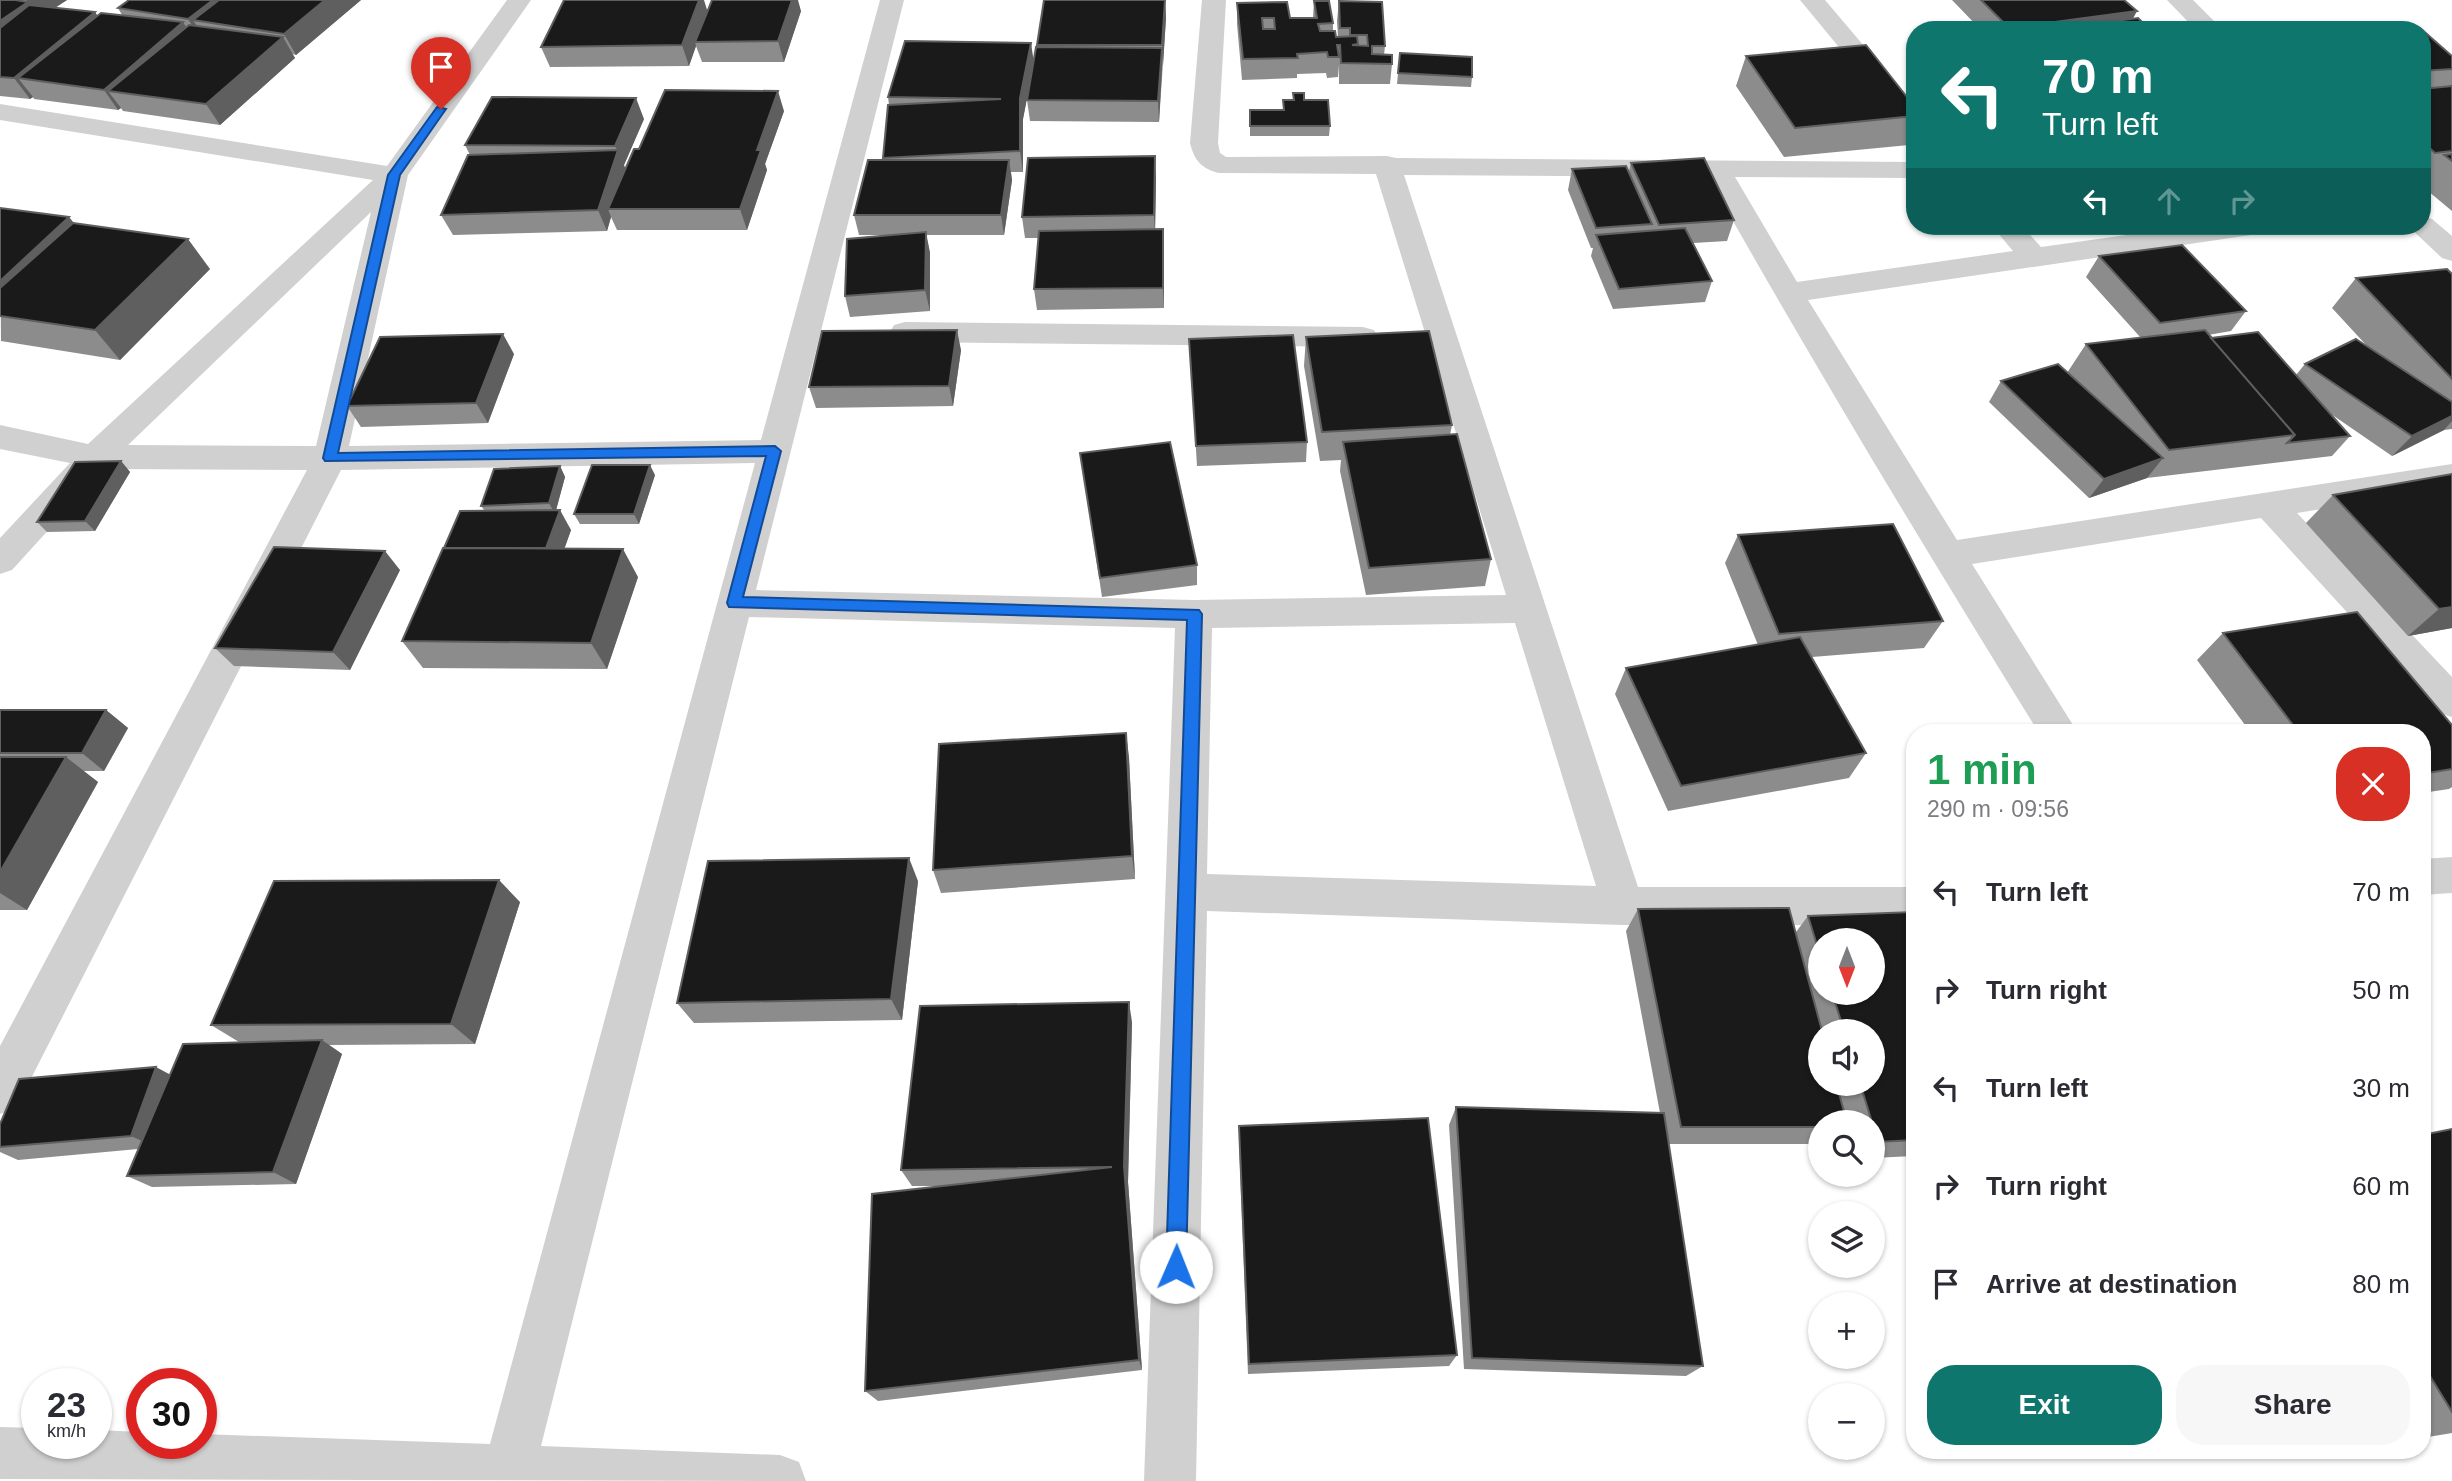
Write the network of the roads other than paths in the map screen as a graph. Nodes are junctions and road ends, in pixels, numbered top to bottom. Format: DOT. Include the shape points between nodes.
graph roads {
  1 [pos="519,0"];
  2 [pos="892,0"];
  3 [pos="1214,0"];
  4 [pos="1804,0"];
  5 [pos="1812,0"];
  6 [pos="2179,0"];
  7 [pos="2201,21"];
  8 [pos="0,112"];
  9 [pos="1906,112"];
  10 [pos="1387,164"];
  11 [pos="1717,169"];
  12 [pos="1906,170"];
  13 [pos="394,175"];
  14 [pos="2431,233"];
  15 [pos="2014,235"];
  16 [pos="2187,235"];
  17 [pos="2452,252"];
  18 [pos="2034,257"];
  19 [pos="1787,293"];
  20 [pos="875,332"];
  21 [pos="1415,338"];
  22 [pos="0,437"];
  23 [pos="775,451"];
  24 [pos="95,457"];
  25 [pos="330,458"];
  26 [pos="2452,476"];
  27 [pos="2270,506"];
  28 [pos="1946,555"];
  29 [pos="0,561"];
  30 [pos="735,603"];
  31 [pos="1529,609"];
  32 [pos="1194,614"];
  33 [pos="2452,702"];
  34 [pos="2053,724"];
  35 [pos="2452,875"];
  36 [pos="2431,876"];
  37 [pos="1186,892"];
  38 [pos="1623,906"];
  39 [pos="1906,906"];
  40 [pos="0,1092"];
  41 [pos="0,1453"];
  42 [pos="507,1476"];
  43 [pos="780,1481"];
  44 [pos="1170,1481"];
  1 -- 13 [label="street"];
  2 -- 23 [label="street" via="820,331"];
  3 -- 10 [label="street" via="1204,143 1207,156 1219,165"];
  4 -- 5 [label="street"];
  5 -- 9 [label="street"];
  6 -- 7 [label="street"];
  8 -- 13 [label="street"];
  10 -- 11 [label="street"];
  10 -- 21 [label="street"];
  11 -- 12 [label="street"];
  11 -- 19 [label="street"];
  13 -- 24 [label="street"];
  13 -- 25 [label="street"];
  14 -- 17 [label="street"];
  15 -- 18 [label="street"];
  16 -- 18 [label="street"];
  18 -- 19 [label="street"];
  19 -- 28 [label="street"];
  20 -- 21 [label="street"];
  21 -- 31 [label="street"];
  22 -- 24 [label="street"];
  23 -- 25 [label="street"];
  23 -- 30 [label="street"];
  24 -- 25 [label="street"];
  24 -- 29 [label="street"];
  25 -- 40 [label="street"];
  26 -- 27 [label="street"];
  27 -- 28 [label="street"];
  27 -- 33 [label="street"];
  28 -- 34 [label="street"];
  30 -- 32 [label="street"];
  30 -- 42 [label="street"];
  31 -- 32 [label="street"];
  31 -- 38 [label="street"];
  32 -- 37 [label="street"];
  35 -- 36 [label="street"];
  37 -- 38 [label="street"];
  37 -- 44 [label="street"];
  38 -- 39 [label="street"];
  41 -- 42 [label="street"];
  42 -- 43 [label="street"];
}
